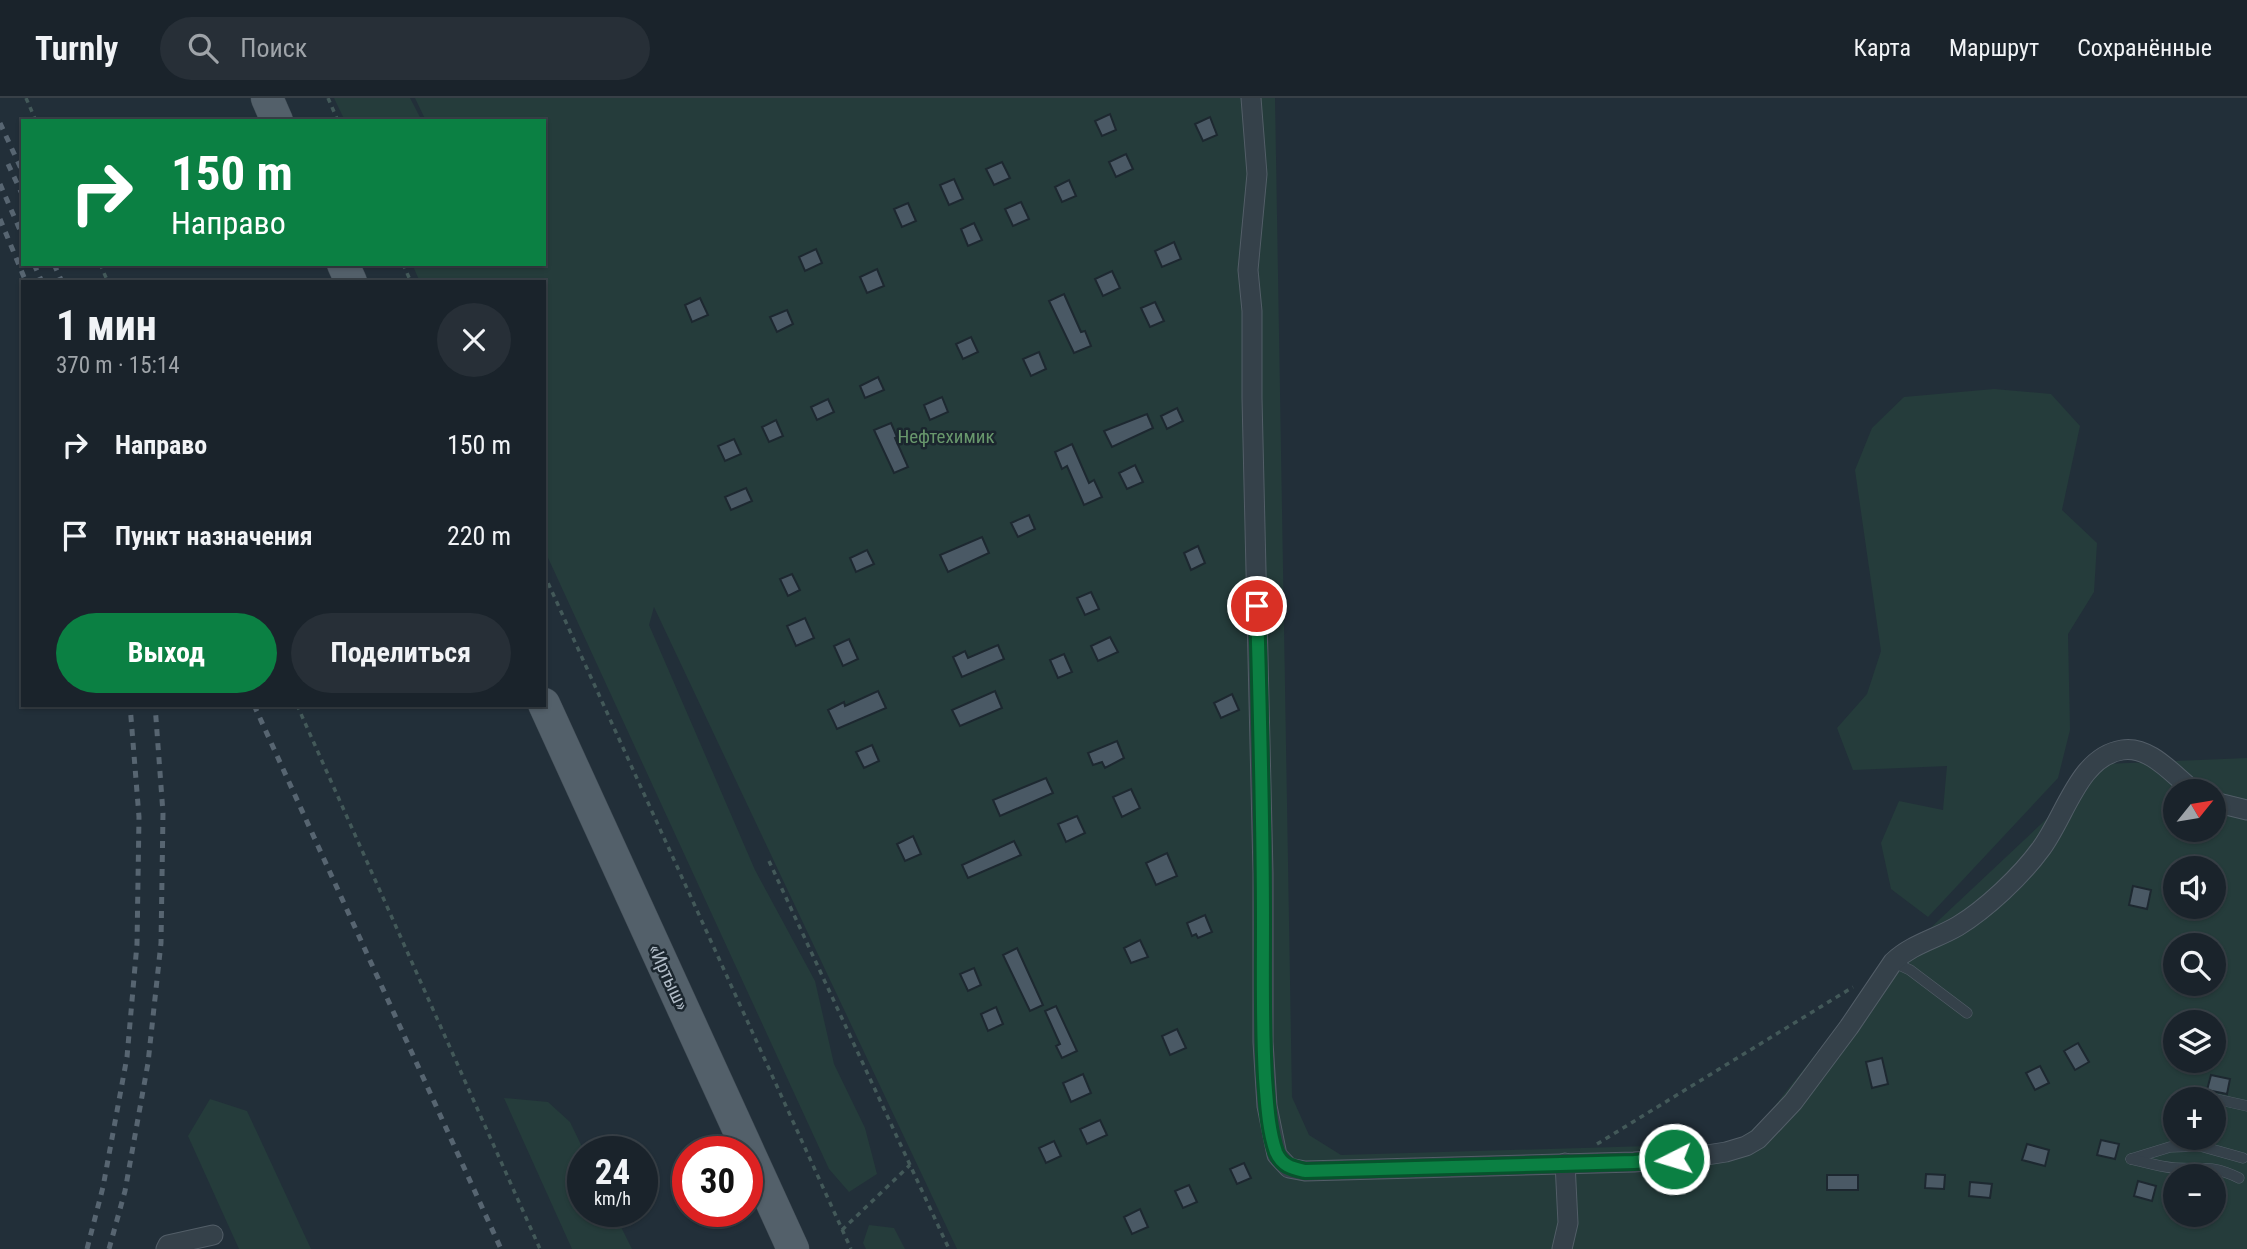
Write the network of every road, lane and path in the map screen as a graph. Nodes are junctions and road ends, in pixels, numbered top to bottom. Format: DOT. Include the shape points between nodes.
graph roads {
  1 [pos="26,98"];
  2 [pos="267,98"];
  3 [pos="328,98"];
  4 [pos="1251,98"];
  5 [pos="35,119"];
  6 [pos="276,119"];
  7 [pos="337,119"];
  8 [pos="546,578"];
  9 [pos="298,707"];
  10 [pos="545,707"];
  11 [pos="2180,779"];
  12 [pos="2226,805"];
  13 [pos="2247,810"];
  14 [pos="769,861"];
  15 [pos="1893,962"];
  16 [pos="1857,985"];
  17 [pos="1967,1013"];
  18 [pos="2226,1101"];
  19 [pos="2247,1106"];
  20 [pos="1596,1145"];
  21 [pos="2243,1158"];
  22 [pos="1565,1163"];
  23 [pos="911,1165"];
  24 [pos="2239,1178"];
  25 [pos="842,1230"];
  26 [pos="213,1235"];
  27 [pos="166,1249"];
  28 [pos="540,1249"];
  29 [pos="793,1249"];
  30 [pos="851,1249"];
  31 [pos="949,1249"];
  32 [pos="1562,1249"];
  1 -- 5 [label="path"];
  2 -- 6 [label="main road"];
  3 -- 7 [label="path"];
  4 -- 22 [label="street" via="1257,174 1248,270 1263,860 1263,1042 1272,1138 1284,1163 1305,1171"];
  8 -- 25 [label="path"];
  9 -- 28 [label="path"];
  10 -- 29 [label="main road, «Иртыш»"];
  11 -- 15 [label="street" via="2134,749 2104,757 2080,780 2040,850 1998,894 1957,926 1917,944"];
  12 -- 13 [label="street"];
  14 -- 23 [label="path"];
  15 -- 17 [label="lane"];
  15 -- 22 [label="street" via="1793,1102 1758,1139 1726,1152 1694,1157"];
  16 -- 20 [label="path"];
  18 -- 19 [label="lane"];
  21 -- 24 [label="lane" via="2200,1146 2170,1147 2131,1159 2173,1168 2220,1169"];
  22 -- 32 [label="street" via="1569,1223"];
  23 -- 25 [label="path"];
  23 -- 31 [label="path"];
  25 -- 30 [label="path"];
  26 -- 27 [label="street"];
}
